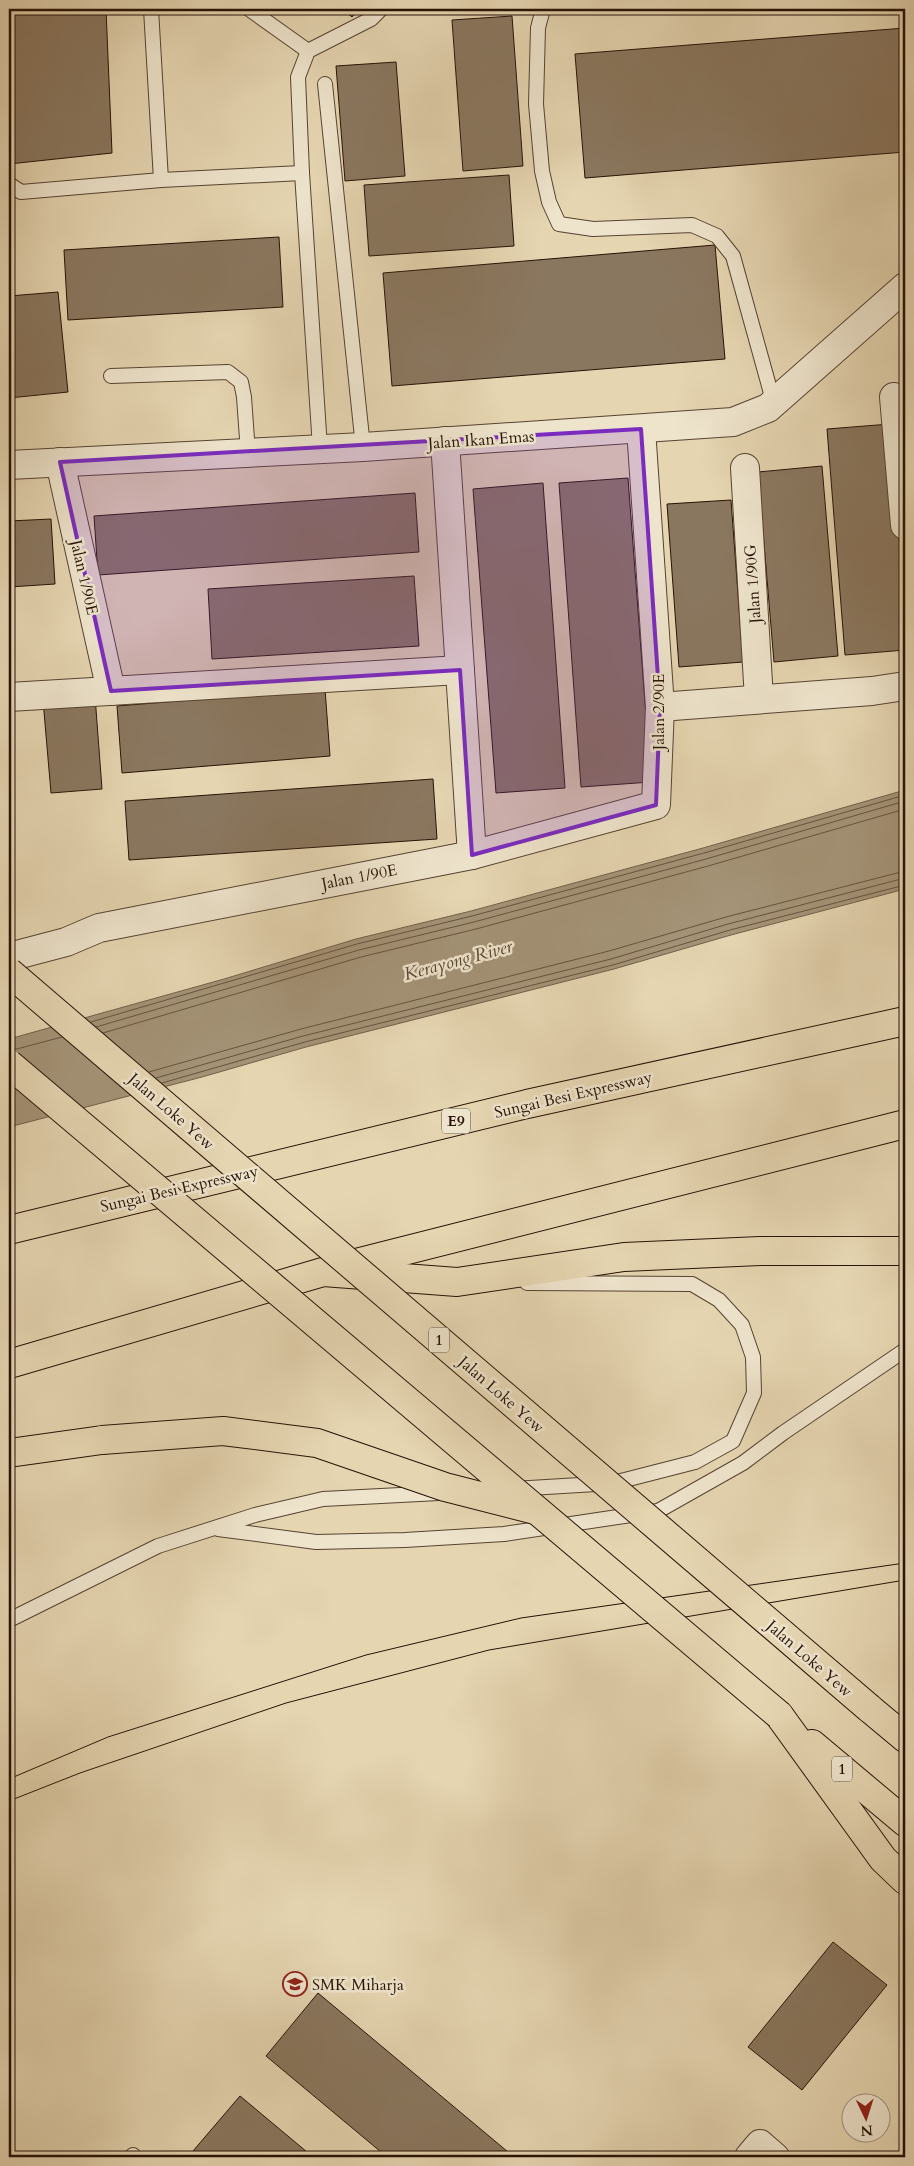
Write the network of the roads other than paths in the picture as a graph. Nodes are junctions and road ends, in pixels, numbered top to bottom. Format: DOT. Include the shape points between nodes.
graph roads {
  1 [pos="152,9"];
  2 [pos="249,9"];
  3 [pos="381,9"];
  4 [pos="543,9"];
  5 [pos="308,51"];
  6 [pos="325,84"];
  7 [pos="302,173"];
  8 [pos="161,180"];
  9 [pos="9,184"];
  10 [pos="905,287"];
  11 [pos="111,376"];
  12 [pos="894,397"];
  13 [pos="774,404"];
  14 [pos="641,429"];
  15 [pos="445,441"];
  16 [pos="363,447"];
  17 [pos="320,448"];
  18 [pos="248,453"];
  19 [pos="60,462"];
  20 [pos="9,465"];
  21 [pos="745,468"];
  22 [pos="905,525"];
  23 [pos="460,670"];
  24 [pos="905,686"];
  25 [pos="111,691"];
  26 [pos="9,697"];
  27 [pos="759,699"];
  28 [pos="660,707"];
  29 [pos="472,855"];
  30 [pos="9,957"];
  31 [pos="9,972"];
  32 [pos="905,1021"];
  33 [pos="9,1064"];
  34 [pos="905,1124"];
  35 [pos="9,1230"];
  36 [pos="905,1251"];
  37 [pos="323,1272"];
  38 [pos="457,1282"];
  39 [pos="905,1350"];
  40 [pos="9,1364"];
  41 [pos="9,1453"];
  42 [pos="535,1510"];
  43 [pos="214,1529"];
  44 [pos="9,1620"];
  45 [pos="778,1715"];
  46 [pos="905,1738"];
  47 [pos="905,1822"];
  48 [pos="905,1880"];
  1 -- 8 [label="lane"];
  2 -- 5 [label="lane"];
  3 -- 5 [label="lane" via="371,19"];
  4 -- 13 [label="lane" via="538,28 536,104 542,171 549,202 559,224 593,229 692,225 717,236 733,256"];
  5 -- 7 [label="lane" via="298,77"];
  6 -- 16 [label="lane"];
  7 -- 8 [label="lane"];
  7 -- 17 [label="lane"];
  8 -- 9 [label="lane" via="21,192"];
  10 -- 13 [label="street, Jalan Ikan Emas"];
  11 -- 18 [label="lane" via="228,372 241,382"];
  12 -- 22 [label="street"];
  13 -- 14 [label="street, Jalan Ikan Emas" via="733,422"];
  14 -- 15 [label="street, Jalan Ikan Emas"];
  14 -- 28 [label="street, Jalan 2/90E"];
  15 -- 16 [label="street, Jalan Ikan Emas"];
  15 -- 23 [label="street"];
  16 -- 17 [label="street, Jalan Ikan Emas"];
  17 -- 18 [label="street, Jalan Ikan Emas"];
  18 -- 19 [label="street, Jalan Ikan Emas"];
  19 -- 20 [label="street, Jalan Ikan Emas"];
  19 -- 25 [label="street, Jalan 1/90E"];
  21 -- 27 [label="street, Jalan 1/90G"];
  23 -- 25 [label="street"];
  23 -- 29 [label="street"];
  24 -- 27 [label="street"];
  25 -- 26 [label="street"];
  27 -- 28 [label="street"];
  28 -- 29 [label="street, Jalan 2/90E" via="656,805"];
  29 -- 30 [label="street, Jalan 1/90E" via="108,926 66,942"];
  31 -- 46 [label="highway, Jalan Loke Yew / 1, bridge"];
  32 -- 35 [label="highway, Sungai Besi Expressway / E9" via="527,1104"];
  33 -- 42 [label="highway, 1, bridge"];
  34 -- 37 [label="highway"];
  36 -- 38 [label="highway" via="760,1251 624,1258"];
  37 -- 38 [label="highway"];
  37 -- 40 [label="highway"];
  38 -- 43 [label="lane" via="692,1284 719,1300 742,1325 754,1357 754,1393 733,1441 695,1462 613,1483 323,1499 255,1515"];
  39 -- 43 [label="lane" via="743,1463 658,1511 504,1534 405,1540 316,1542"];
  41 -- 42 [label="highway, bridge" via="102,1440 223,1431 317,1444 445,1487"];
  42 -- 45 [label="highway, 1, bridge"];
  43 -- 44 [label="lane" via="158,1546"];
  45 -- 47 [label="highway, 1"];
  45 -- 48 [label="highway" via="884,1859"];
}
